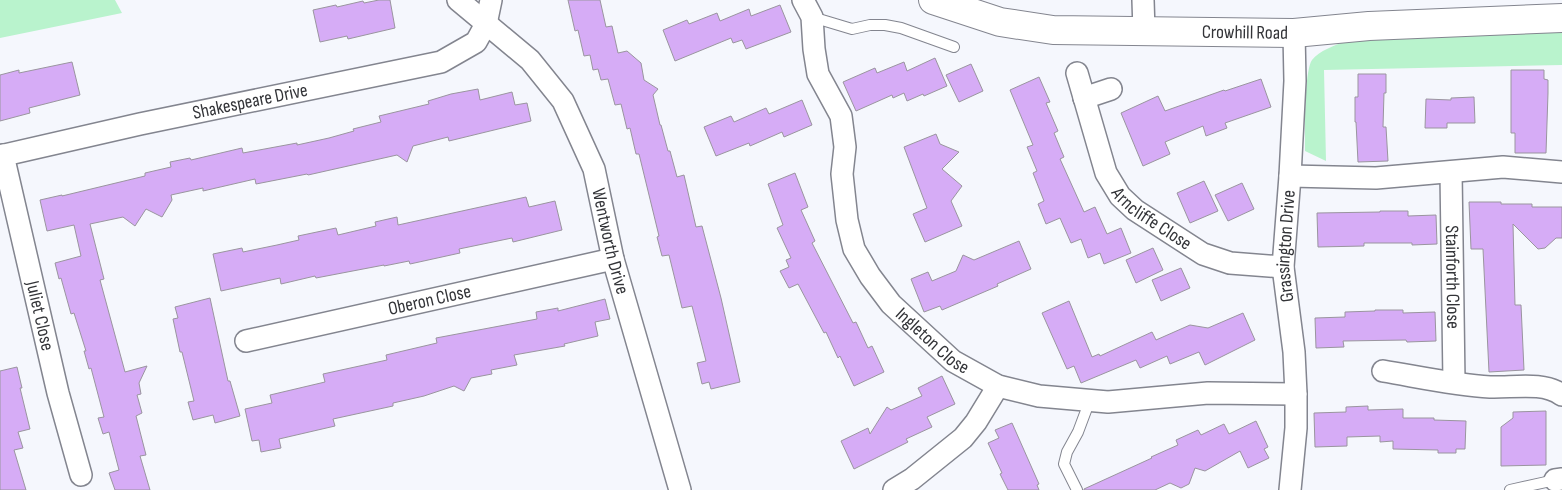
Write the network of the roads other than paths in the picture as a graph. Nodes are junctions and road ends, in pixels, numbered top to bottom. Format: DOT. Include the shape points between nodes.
graph roads {
  1 [pos="458,0"];
  2 [pos="491,0"];
  3 [pos="932,0"];
  4 [pos="1143,0"];
  5 [pos="807,8"];
  6 [pos="1562,18"];
  7 [pos="486,24"];
  8 [pos="1144,31"];
  9 [pos="1294,33"];
  10 [pos="954,47"];
  11 [pos="1076,73"];
  12 [pos="1111,88"];
  13 [pos="1084,98"];
  14 [pos="2,155"];
  15 [pos="1451,172"];
  16 [pos="1562,172"];
  17 [pos="1290,176"];
  18 [pos="613,260"];
  19 [pos="1283,266"];
  20 [pos="246,341"];
  21 [pos="1384,371"];
  22 [pos="1454,382"];
  23 [pos="998,386"];
  24 [pos="1296,394"];
  25 [pos="1561,394"];
  26 [pos="1090,400"];
  27 [pos="81,475"];
  28 [pos="1559,479"];
  29 [pos="916,484"];
  30 [pos="680,490"];
  31 [pos="894,490"];
  32 [pos="1076,490"];
  33 [pos="1290,490"];
  34 [pos="1510,490"];
  1 -- 7 [label="street, Wentworth Drive"];
  2 -- 7 [label="street"];
  3 -- 8 [label="street, Crowhill Road" via="1018,25 1053,30"];
  4 -- 8 [label="street"];
  5 -- 10 [label="lane" via="852,29 885,25"];
  5 -- 23 [label="street, Ingleton Close" via="818,74 841,116 845,147 842,174 854,249 891,304 919,331 953,361"];
  6 -- 9 [label="street, Crowhill Road" via="1369,26"];
  7 -- 14 [label="street, Shakespeare Drive" via="476,42 441,62"];
  7 -- 18 [label="street, Wentworth Drive" via="530,60 563,102 594,169"];
  8 -- 9 [label="street, Crowhill Road"];
  9 -- 17 [label="street, Grassington Drive"];
  11 -- 13 [label="street, Arncliffe Close"];
  12 -- 13 [label="street"];
  13 -- 19 [label="street, Arncliffe Close" via="1106,173 1120,196 1135,210 1202,254 1230,262"];
  14 -- 27 [label="street, Juliet Close" via="58,393"];
  15 -- 16 [label="street" via="1503,167"];
  15 -- 17 [label="street" via="1376,178"];
  15 -- 22 [label="street, Stainforth Close"];
  17 -- 19 [label="street, Grassington Drive"];
  18 -- 20 [label="street, Oberon Close"];
  18 -- 30 [label="street, Wentworth Drive"];
  19 -- 24 [label="street, Grassington Drive"];
  21 -- 22 [label="street"];
  22 -- 25 [label="street" via="1490,387 1531,386"];
  23 -- 26 [label="street, Ingleton Close" via="1039,396"];
  23 -- 29 [label="street" via="976,422"];
  24 -- 26 [label="street, Ingleton Close" via="1208,393 1108,402"];
  24 -- 33 [label="street, Grassington Drive"];
  26 -- 32 [label="lane" via="1064,464"];
  28 -- 34 [label="lane"];
  29 -- 31 [label="street"];
}
